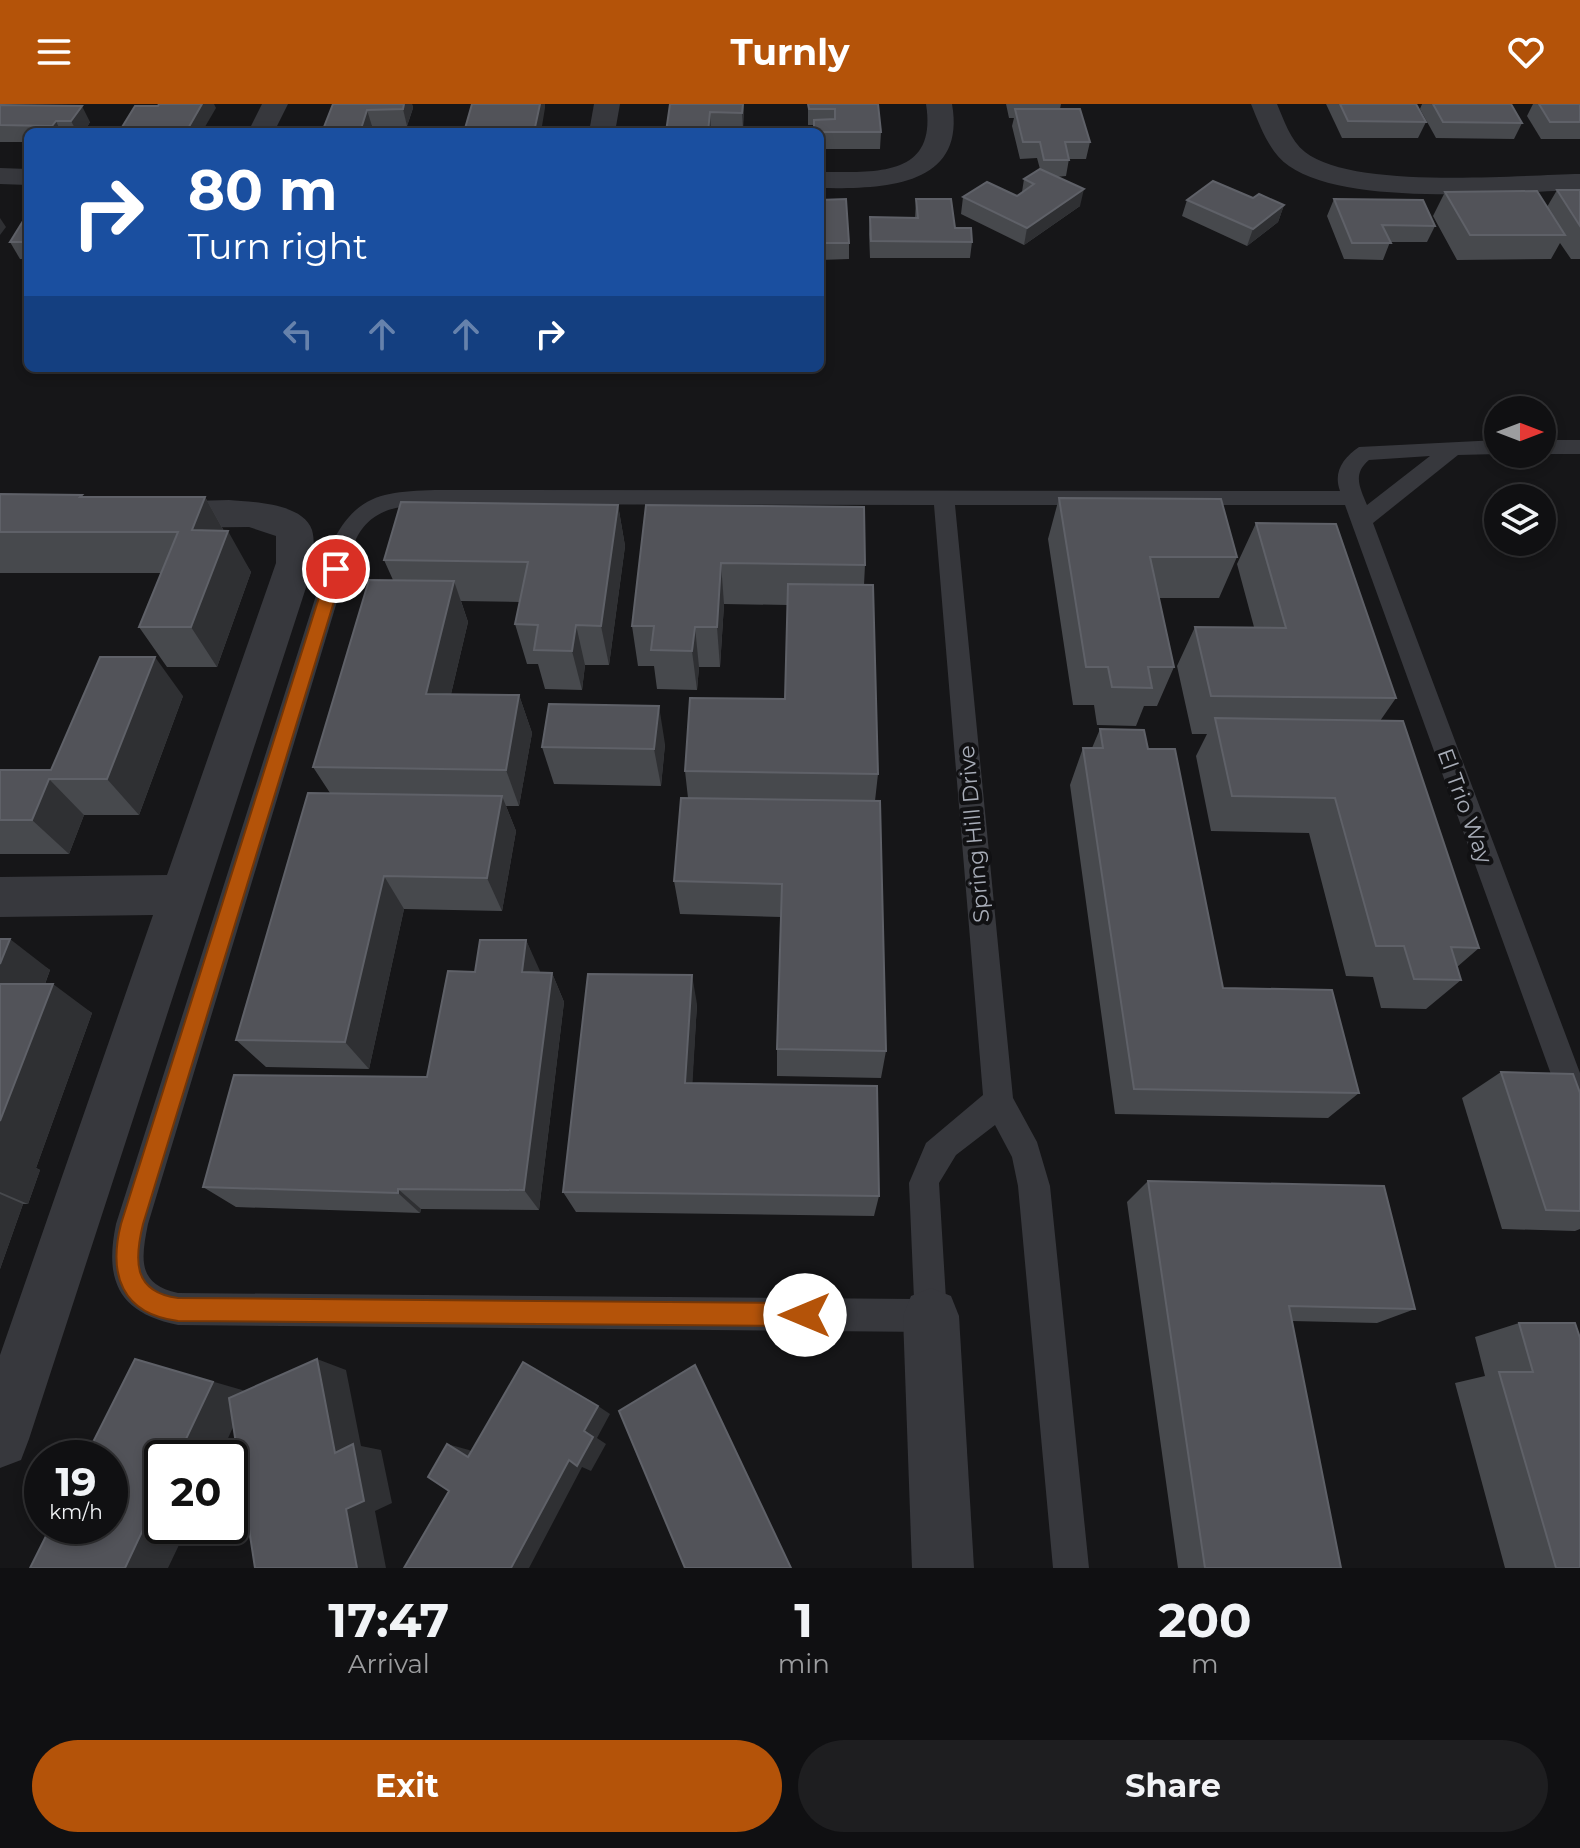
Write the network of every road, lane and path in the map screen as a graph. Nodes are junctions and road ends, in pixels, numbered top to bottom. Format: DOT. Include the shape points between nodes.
graph roads {
  1 [pos="275,104"];
  2 [pos="607,104"];
  3 [pos="939,104"];
  4 [pos="1264,104"];
  5 [pos="263,128"];
  6 [pos="603,128"];
  7 [pos="0,176"];
  8 [pos="24,177"];
  9 [pos="824,180"];
  10 [pos="1580,182"];
  11 [pos="1484,447"];
  12 [pos="1556,447"];
  13 [pos="1580,447"];
  14 [pos="1454,448"];
  15 [pos="944,498"];
  16 [pos="1356,509"];
  17 [pos="113,515"];
  18 [pos="183,895"];
  19 [pos="0,897"];
  20 [pos="1567,1042"];
  21 [pos="998,1101"];
  22 [pos="1580,1113"];
  23 [pos="931,1316"];
  24 [pos="0,1439"];
  25 [pos="943,1568"];
  26 [pos="1071,1568"];
  1 -- 5 [label="street"];
  2 -- 6 [label="street"];
  3 -- 9 [label="street" via="944,132 933,153 911,171 875,180"];
  4 -- 10 [label="street" via="1283,146 1304,163 1344,176 1385,182"];
  7 -- 8 [label="street"];
  11 -- 14 [label="lane"];
  12 -- 13 [label="lane"];
  14 -- 16 [label="lane"];
  14 -- 16 [label="lane" via="1366,452 1348,469"];
  15 -- 16 [label="lane" via="1030,495"];
  15 -- 21 [label="lane, Spring Hill Drive"];
  15 -- 23 [label="lane" via="435,497 394,500 362,511 345,539 127,1246 137,1294 157,1307 178,1309"];
  16 -- 20 [label="lane, El Trio Way" via="1528,980"];
  17 -- 18 [label="street" via="270,516 294,531 297,546"];
  18 -- 19 [label="street"];
  18 -- 24 [label="street"];
  20 -- 22 [label="lane, El Trio Way"];
  21 -- 23 [label="lane" via="945,1140 930,1162 924,1183"];
  21 -- 26 [label="lane, Spring Hill Drive" via="1026,1153 1034,1186"];
  23 -- 25 [label="street"];
}
